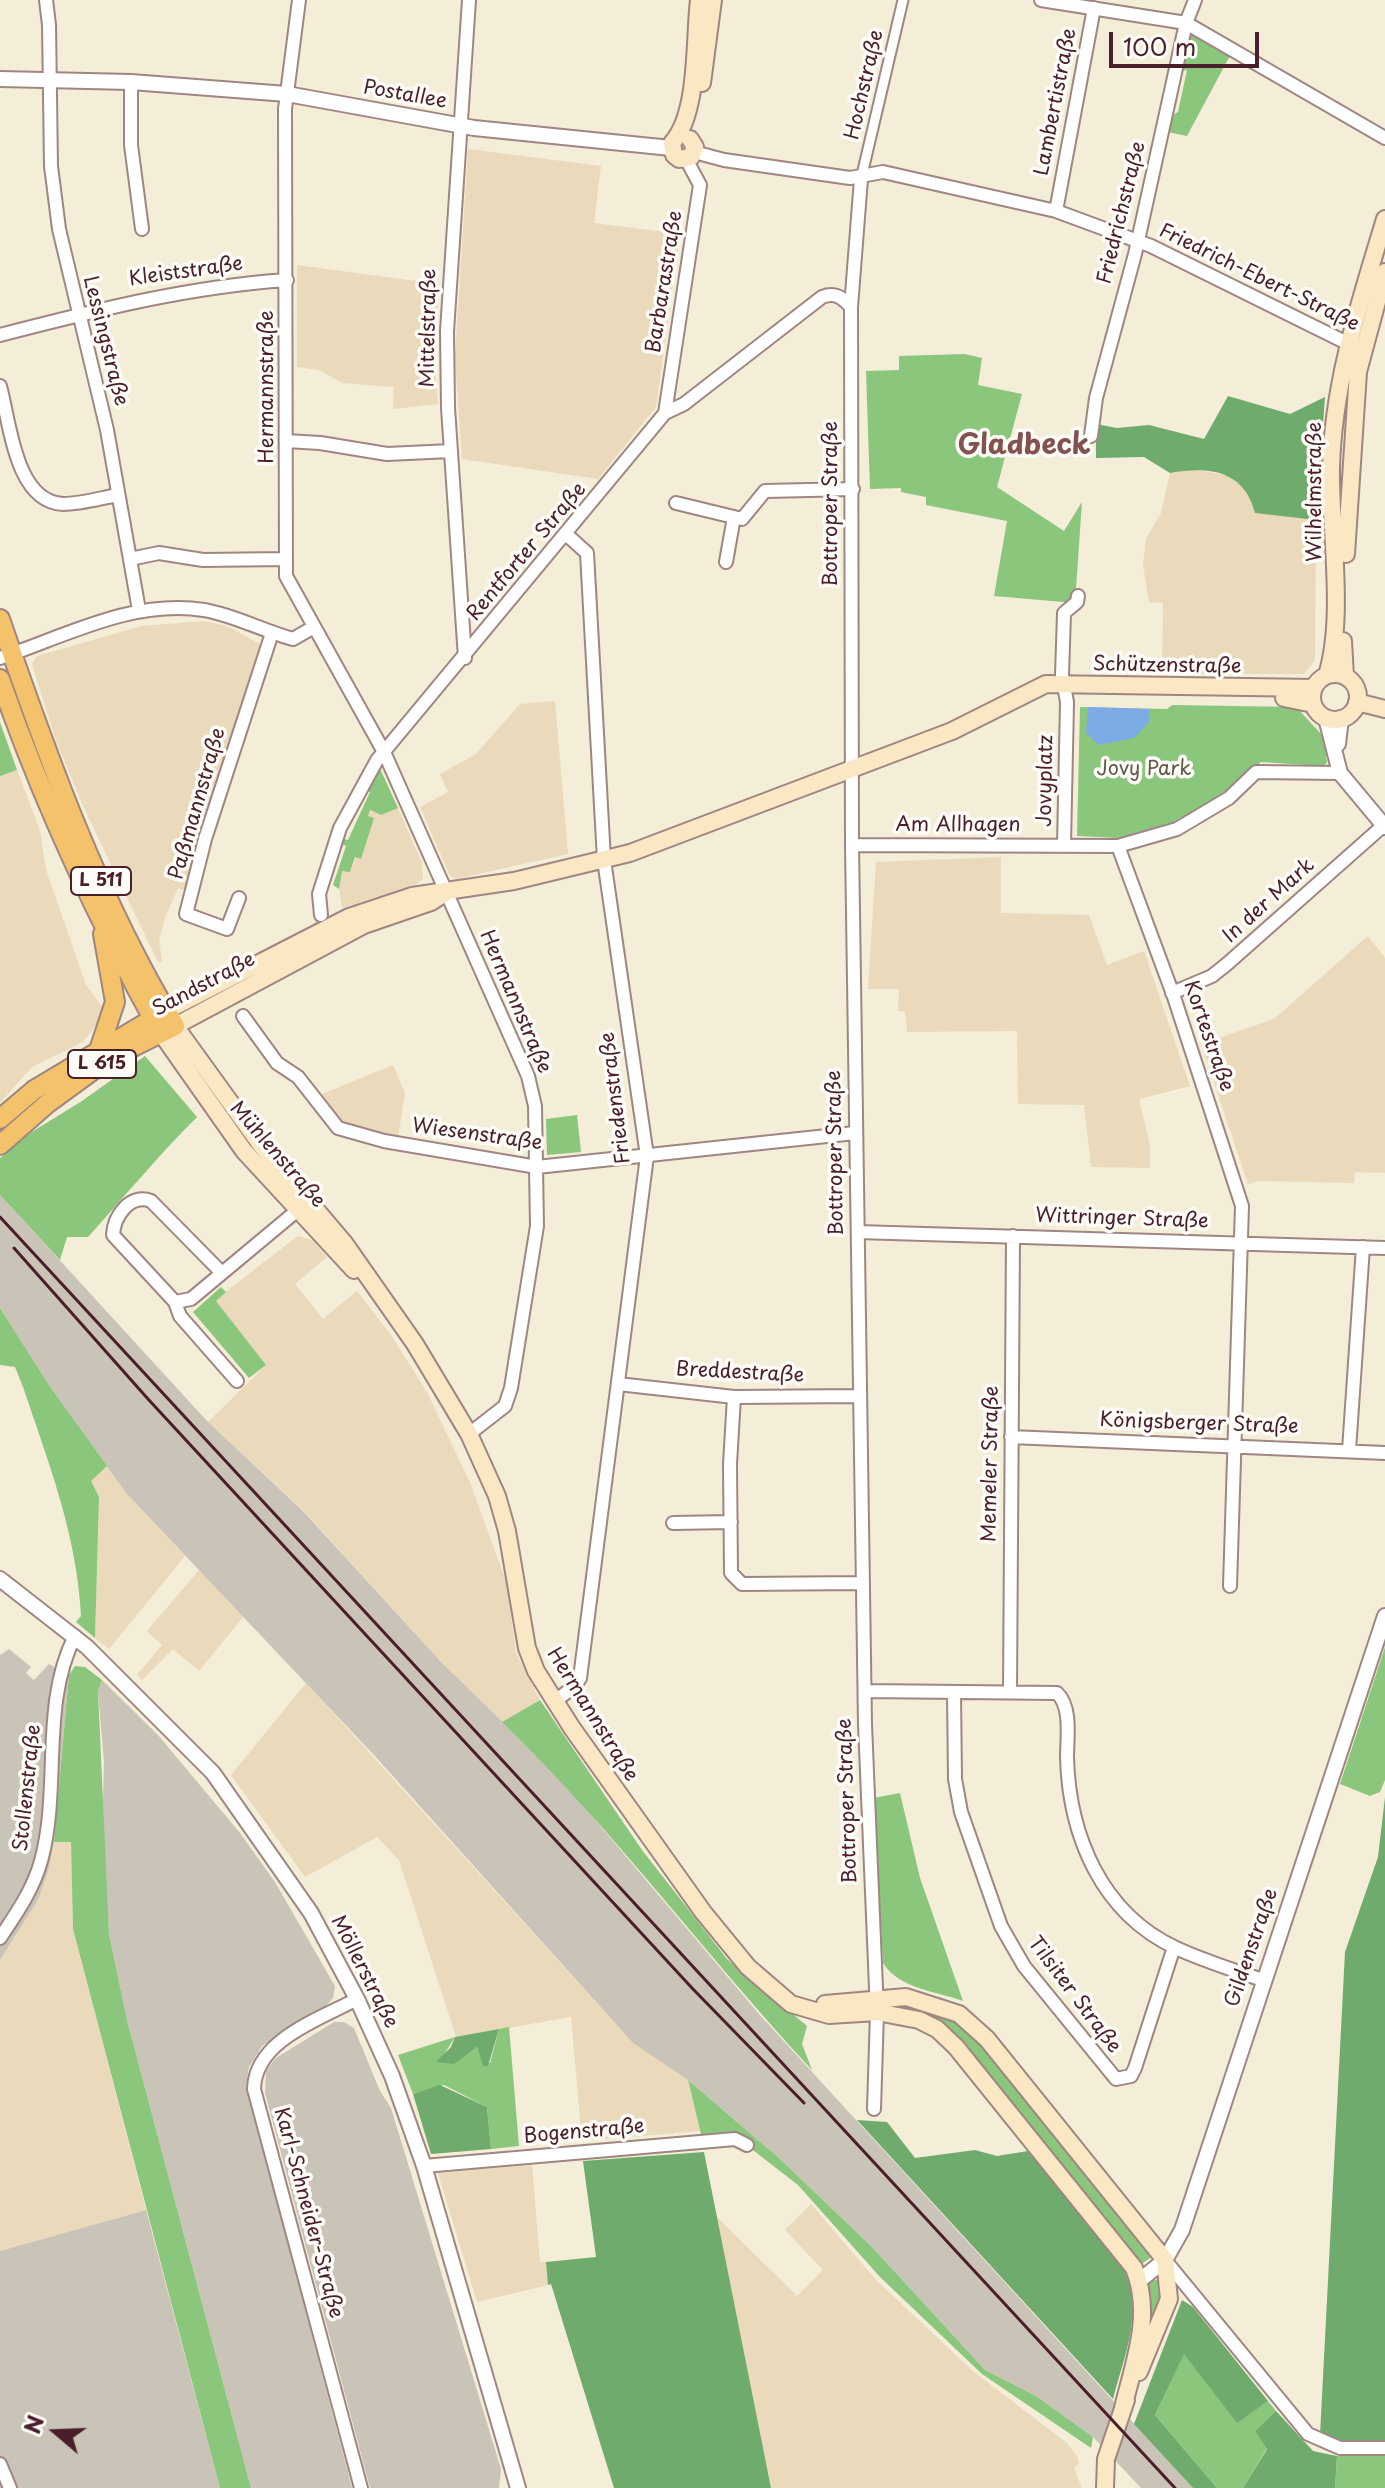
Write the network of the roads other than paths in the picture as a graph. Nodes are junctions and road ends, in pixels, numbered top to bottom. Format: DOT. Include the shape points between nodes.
graph roads {
  1 [pos="46,0"];
  2 [pos="299,0"];
  3 [pos="469,0"];
  4 [pos="699,0"];
  5 [pos="713,0"];
  6 [pos="903,0"];
  7 [pos="1041,0"];
  8 [pos="1195,0"];
  9 [pos="1094,4"];
  10 [pos="1186,23"];
  11 [pos="0,79"];
  12 [pos="51,80"];
  13 [pos="131,82"];
  14 [pos="287,94"];
  15 [pos="461,126"];
  16 [pos="1385,138"];
  17 [pos="684,147"];
  18 [pos="861,179"];
  19 [pos="1056,211"];
  20 [pos="1385,219"];
  21 [pos="142,229"];
  22 [pos="1137,241"];
  23 [pos="1385,272"];
  24 [pos="287,280"];
  25 [pos="851,307"];
  26 [pos="79,315"];
  27 [pos="0,335"];
  28 [pos="1355,347"];
  29 [pos="0,386"];
  30 [pos="665,413"];
  31 [pos="1091,436"];
  32 [pos="286,441"];
  33 [pos="451,451"];
  34 [pos="853,489"];
  35 [pos="118,495"];
  36 [pos="676,503"];
  37 [pos="734,517"];
  38 [pos="567,535"];
  39 [pos="130,559"];
  40 [pos="285,559"];
  41 [pos="726,562"];
  42 [pos="1078,596"];
  43 [pos="139,610"];
  44 [pos="0,619"];
  45 [pos="314,627"];
  46 [pos="272,633"];
  47 [pos="6,656"];
  48 [pos="465,658"];
  49 [pos="1327,675"];
  50 [pos="1345,676"];
  51 [pos="0,679"];
  52 [pos="1065,688"];
  53 [pos="1314,696"];
  54 [pos="1357,702"];
  55 [pos="1385,709"];
  56 [pos="1334,718"];
  57 [pos="384,752"];
  58 [pos="852,768"];
  59 [pos="1340,773"];
  60 [pos="1384,826"];
  61 [pos="852,845"];
  62 [pos="1064,845"];
  63 [pos="1118,846"];
  64 [pos="604,860"];
  65 [pos="445,893"];
  66 [pos="239,898"];
  67 [pos="321,915"];
  68 [pos="102,924"];
  69 [pos="1172,993"];
  70 [pos="243,1016"];
  71 [pos="163,1022"];
  72 [pos="100,1047"];
  73 [pos="2,1117"];
  74 [pos="855,1133"];
  75 [pos="0,1145"];
  76 [pos="647,1156"];
  77 [pos="537,1167"];
  78 [pos="303,1205"];
  79 [pos="858,1232"];
  80 [pos="1013,1236"];
  81 [pos="1242,1243"];
  82 [pos="1363,1247"];
  83 [pos="1385,1248"];
  84 [pos="222,1273"];
  85 [pos="175,1302"];
  86 [pos="237,1381"];
  87 [pos="618,1384"];
  88 [pos="860,1396"];
  89 [pos="734,1397"];
  90 [pos="469,1434"];
  91 [pos="1011,1437"];
  92 [pos="1235,1445"];
  93 [pos="1349,1450"];
  94 [pos="1385,1453"];
  95 [pos="731,1522"];
  96 [pos="673,1523"];
  97 [pos="0,1579"];
  98 [pos="862,1583"];
  99 [pos="1230,1586"];
  100 [pos="1385,1616"];
  101 [pos="75,1636"];
  102 [pos="865,1691"];
  103 [pos="1010,1691"];
  104 [pos="954,1692"];
  105 [pos="555,1701"];
  106 [pos="0,1938"];
  107 [pos="1174,1947"];
  108 [pos="1262,1980"];
  109 [pos="357,1999"];
  110 [pos="877,2005"];
  111 [pos="874,2109"];
  112 [pos="747,2145"];
  113 [pos="424,2166"];
  114 [pos="1165,2260"];
  115 [pos="1139,2281"];
  116 [pos="1123,2408"];
  117 [pos="1385,2448"];
  118 [pos="0,2464"];
  119 [pos="10,2488"];
  120 [pos="361,2488"];
  121 [pos="518,2488"];
  122 [pos="1105,2488"];
  1 -- 12 [label="street, Lessingstraße"];
  2 -- 14 [label="street, Hermannstraße"];
  3 -- 15 [label="street, Mittelstraße"];
  4 -- 17 [label="main road"];
  5 -- 17 [label="main road" via="696,123"];
  6 -- 18 [label="street, Hochstraße"];
  7 -- 9 [label="street"];
  8 -- 10 [label="street, Friedrichstraße"];
  9 -- 10 [label="street"];
  9 -- 19 [label="street, Lambertistraße"];
  10 -- 16 [label="street"];
  10 -- 22 [label="street, Friedrichstraße"];
  11 -- 12 [label="street, Postallee"];
  12 -- 13 [label="street, Postallee"];
  12 -- 26 [label="street, Lessingstraße" via="55,201"];
  13 -- 14 [label="street, Postallee"];
  13 -- 21 [label="street" via="131,145"];
  14 -- 15 [label="street, Postallee"];
  14 -- 24 [label="street, Hermannstraße"];
  15 -- 17 [label="street, Postallee"];
  15 -- 33 [label="street, Mittelstraße" via="447,331"];
  17 -- 18 [label="street, Postallee" via="724,160"];
  17 -- 30 [label="street, Barbarastraße" via="700,185"];
  18 -- 19 [label="street, Friedrich-Ebert-Straße" via="883,172"];
  18 -- 25 [label="street, Bottroper Straße"];
  19 -- 22 [label="street, Friedrich-Ebert-Straße"];
  20 -- 28 [label="main road, Wilhelmstraße"];
  22 -- 28 [label="street, Friedrich-Ebert-Straße"];
  22 -- 31 [label="street, Friedrichstraße"];
  23 -- 28 [label="main road, Wilhelmstraße"];
  24 -- 26 [label="street, Kleiststraße" via="183,291"];
  24 -- 32 [label="street, Hermannstraße"];
  25 -- 30 [label="street, Rentforter Straße" via="842,297 822,297 684,404"];
  25 -- 34 [label="street, Bottroper Straße"];
  26 -- 27 [label="street, Kleiststraße"];
  26 -- 35 [label="street, Lessingstraße"];
  28 -- 49 [label="main road, Wilhelmstraße" via="1336,408 1331,469 1335,562"];
  28 -- 50 [label="main road, Wilhelmstraße"];
  29 -- 35 [label="street" via="24,475 41,496 64,504"];
  30 -- 38 [label="street, Rentforter Straße"];
  32 -- 33 [label="street" via="387,454"];
  32 -- 40 [label="street, Hermannstraße"];
  33 -- 48 [label="street, Mittelstraße"];
  34 -- 37 [label="street" via="765,491 742,519"];
  34 -- 58 [label="street, Bottroper Straße"];
  35 -- 39 [label="street, Lessingstraße"];
  36 -- 37 [label="street"];
  37 -- 41 [label="street"];
  38 -- 48 [label="street, Rentforter Straße"];
  38 -- 64 [label="street, Friedenstraße" via="587,553"];
  39 -- 40 [label="street" via="159,553 203,560"];
  39 -- 43 [label="street, Lessingstraße"];
  40 -- 45 [label="street, Hermannstraße" via="292,589"];
  42 -- 52 [label="street" via="1064,613"];
  43 -- 46 [label="street" via="207,611"];
  43 -- 47 [label="street"];
  44 -- 47 [label="main road, L 511"];
  45 -- 46 [label="street" via="293,639"];
  45 -- 57 [label="street, Hermannstraße"];
  46 -- 66 [label="street, Paßmannstraße" via="186,914 227,929"];
  47 -- 71 [label="main road, L 511"];
  48 -- 57 [label="street, Rentforter Straße"];
  49 -- 50 [label="main road"];
  49 -- 53 [label="main road"];
  50 -- 54 [label="main road" via="1355,685"];
  51 -- 68 [label="main road, L 511" via="41,790"];
  52 -- 53 [label="main road, Schützenstraße / L 615"];
  52 -- 58 [label="main road, Schützenstraße / L 615" via="1034,688 952,731"];
  52 -- 62 [label="street, Jovyplatz"];
  53 -- 56 [label="main road"];
  54 -- 55 [label="main road"];
  54 -- 56 [label="main road" via="1352,711"];
  56 -- 59 [label="street"];
  57 -- 65 [label="street, Hermannstraße"];
  57 -- 67 [label="street, Rentforter Straße" via="340,828 319,894"];
  58 -- 61 [label="street, Bottroper Straße"];
  58 -- 64 [label="main road, Sandstraße / L 615"];
  59 -- 60 [label="street"];
  59 -- 63 [label="street, Jovyplatz" via="1256,772 1229,798 1177,829"];
  60 -- 69 [label="street, In der Mark" via="1212,976"];
  61 -- 62 [label="street, Am Allhagen"];
  61 -- 74 [label="street, Bottroper Straße"];
  62 -- 63 [label="street, Jovyplatz"];
  63 -- 69 [label="street, Kortestraße"];
  64 -- 65 [label="main road, Sandstraße / L 615"];
  64 -- 76 [label="street, Friedenstraße"];
  65 -- 71 [label="main road, Sandstraße / L 615" via="364,925"];
  65 -- 77 [label="street, Hermannstraße" via="528,1076 535,1106"];
  68 -- 71 [label="main road, L 511"];
  68 -- 72 [label="main road, L 511" via="115,1002"];
  69 -- 81 [label="street, Kortestraße" via="1238,1189"];
  70 -- 77 [label="street, Wiesenstraße" via="277,1063 298,1077 338,1128"];
  71 -- 72 [label="main road, Sandstraße / L 615"];
  71 -- 75 [label="main road, Sandstraße / L 615"];
  71 -- 78 [label="main road, Mühlenstraße / L 511"];
  72 -- 73 [label="main road, Sandstraße / L 615"];
  74 -- 76 [label="street, Wiesenstraße"];
  74 -- 79 [label="street, Bottroper Straße"];
  76 -- 77 [label="street, Wiesenstraße"];
  76 -- 87 [label="street, Friedenstraße"];
  77 -- 90 [label="street, Hermannstraße" via="537,1226 511,1388 505,1406"];
  78 -- 84 [label="street"];
  78 -- 90 [label="main road, Mühlenstraße / L 511" via="377,1291"];
  79 -- 80 [label="street, Wittringer Straße"];
  79 -- 88 [label="street, Bottroper Straße"];
  80 -- 81 [label="street, Wittringer Straße"];
  80 -- 91 [label="street, Memeler Straße"];
  81 -- 82 [label="street, Wittringer Straße"];
  81 -- 92 [label="street, Kortestraße"];
  82 -- 83 [label="street, Wittringer Straße"];
  82 -- 93 [label="street"];
  84 -- 85 [label="street" via="191,1299"];
  84 -- 85 [label="street" via="151,1201 132,1200 113,1222 113,1235"];
  85 -- 86 [label="street" via="180,1316"];
  87 -- 89 [label="street, Breddestraße"];
  87 -- 105 [label="street, Friedenstraße" via="580,1678"];
  88 -- 89 [label="street, Breddestraße"];
  88 -- 98 [label="street, Bottroper Straße"];
  89 -- 95 [label="street"];
  90 -- 105 [label="main road, Hermannstraße / L 511" via="507,1531 531,1660"];
  91 -- 92 [label="street, Königsberger Straße"];
  91 -- 103 [label="street, Memeler Straße"];
  92 -- 93 [label="street, Königsberger Straße"];
  92 -- 99 [label="street, Kortestraße"];
  93 -- 94 [label="street, Königsberger Straße"];
  95 -- 96 [label="street"];
  95 -- 98 [label="street" via="731,1573 742,1584"];
  97 -- 101 [label="street, Möllerstraße"];
  98 -- 102 [label="street, Bottroper Straße"];
  100 -- 108 [label="street, Gildenstraße"];
  101 -- 106 [label="street, Stollenstraße" via="59,1678 41,1861"];
  101 -- 109 [label="street, Möllerstraße" via="213,1773 304,1901"];
  102 -- 104 [label="street"];
  102 -- 110 [label="street, Bottroper Straße"];
  103 -- 104 [label="street"];
  103 -- 107 [label="street" via="1050,1690 1063,1698 1069,1800 1088,1858 1125,1911"];
  104 -- 107 [label="street, Tilsiter Straße" via="955,1779 961,1812 1001,1926 1024,1966 1116,2079 1131,2076 1135,2068"];
  105 -- 110 [label="main road, Hermannstraße / L 511" via="697,1905 748,1967 781,1995 822,2004"];
  107 -- 108 [label="street"];
  108 -- 114 [label="street, Gildenstraße" via="1182,2230"];
  109 -- 113 [label="street, Möllerstraße"];
  109 -- 120 [label="street, Karl-Schneider-Straße" via="273,2047 258,2066 254,2089"];
  110 -- 111 [label="street, Bottroper Straße"];
  110 -- 114 [label="main road, L 511" via="898,1995 927,2001 973,2025"];
  110 -- 115 [label="main road, L 511" via="937,2029 956,2047 1134,2268"];
  112 -- 113 [label="street, Bogenstraße" via="735,2139"];
  113 -- 121 [label="street, Möllerstraße"];
  114 -- 115 [label="street, Gildenstraße"];
  114 -- 116 [label="main road, L 511" via="1169,2299"];
  114 -- 117 [label="street" via="1308,2434 1340,2448"];
  115 -- 116 [label="main road, L 511" via="1143,2326"];
  116 -- 122 [label="main road, L 511" via="1106,2459"];
  118 -- 119 [label="street"];
}
